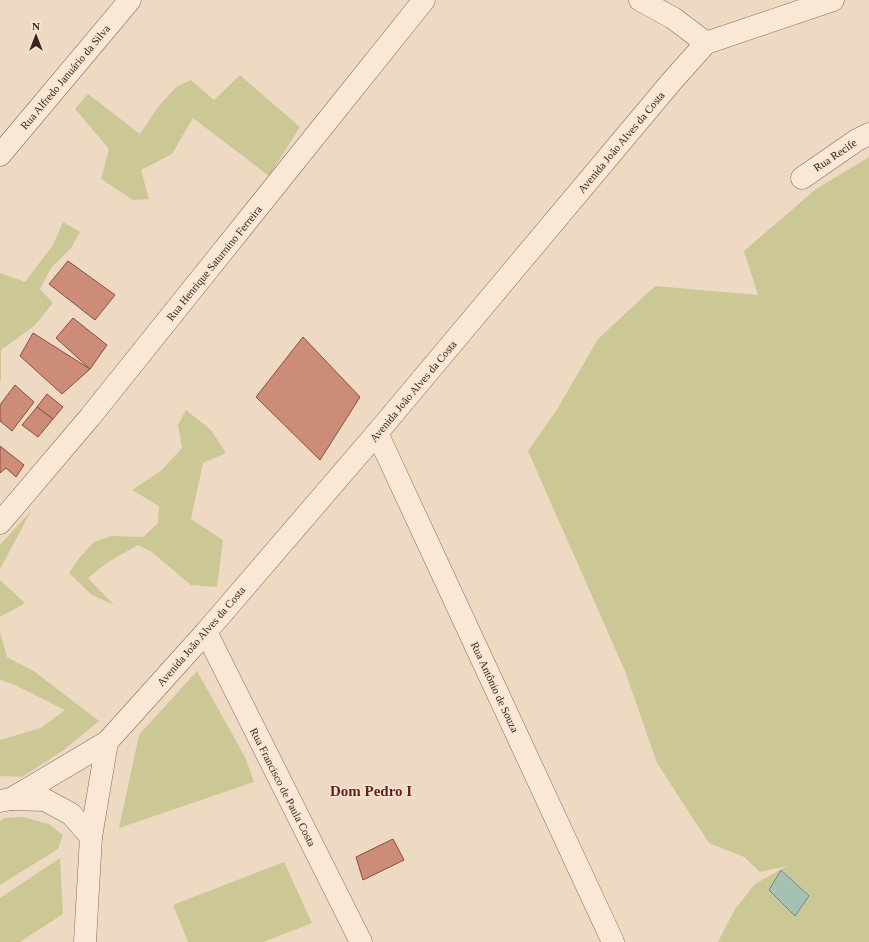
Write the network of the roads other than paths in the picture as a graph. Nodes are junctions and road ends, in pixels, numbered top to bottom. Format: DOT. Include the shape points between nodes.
graph roads {
  1 [pos="130,0"];
  2 [pos="424,0"];
  3 [pos="640,0"];
  4 [pos="832,0"];
  5 [pos="706,43"];
  6 [pos="869,134"];
  7 [pos="0,155"];
  8 [pos="802,178"];
  9 [pos="377,433"];
  10 [pos="0,523"];
  11 [pos="206,632"];
  12 [pos="107,742"];
  13 [pos="6,800"];
  14 [pos="91,837"];
  15 [pos="84,942"];
  16 [pos="361,942"];
  17 [pos="613,942"];
  1 -- 7 [label="street, Rua Alfredo Januário da Silva"];
  2 -- 10 [label="street, Rua Henrique Saturnino Ferreira" via="90,417"];
  3 -- 5 [label="street" via="673,18"];
  4 -- 5 [label="street, Avenida João Alves da Costa"];
  5 -- 9 [label="street, Avenida João Alves da Costa"];
  6 -- 8 [label="street, Rua Recife"];
  9 -- 11 [label="street, Avenida João Alves da Costa"];
  9 -- 17 [label="street, Rua Antônio de Souza"];
  11 -- 12 [label="street, Avenida João Alves da Costa"];
  11 -- 16 [label="street, Rua Francisco de Paula Costa"];
  12 -- 13 [label="street, Avenida João Alves da Costa"];
  12 -- 14 [label="street"];
  13 -- 14 [label="street" via="45,800 72,814"];
  14 -- 15 [label="street"];
}
